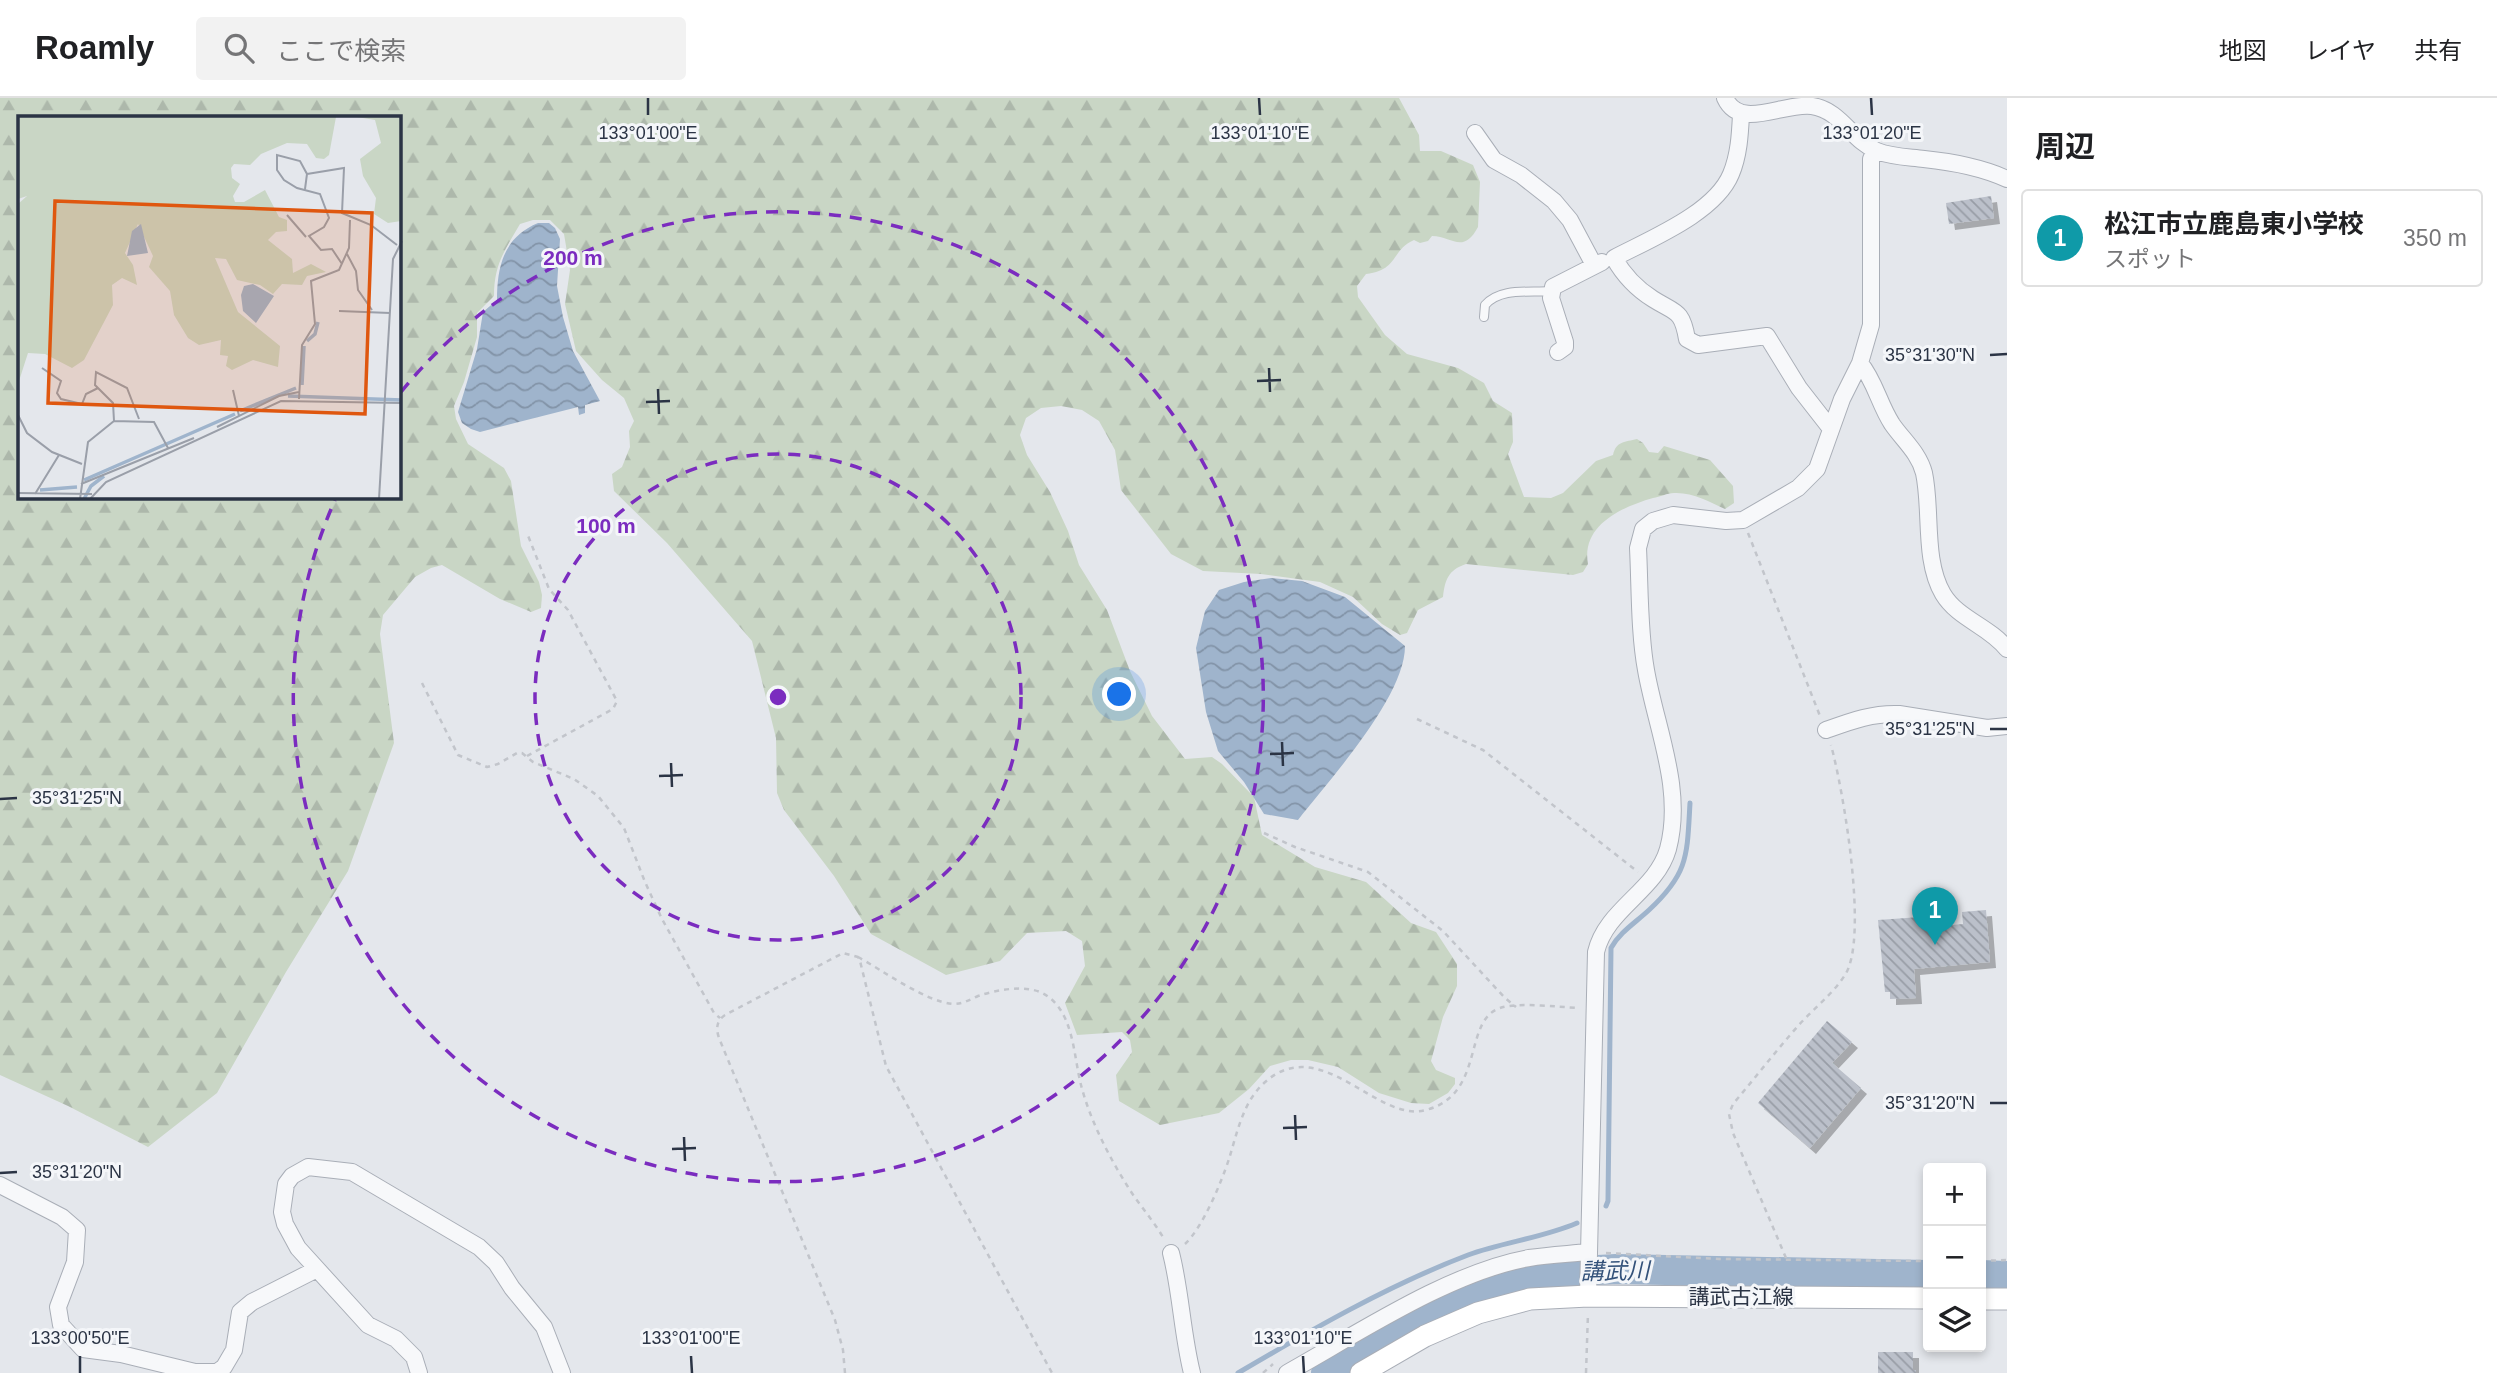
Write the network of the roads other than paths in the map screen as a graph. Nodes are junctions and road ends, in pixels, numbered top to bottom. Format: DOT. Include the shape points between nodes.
graph roads {
  1 [pos="1725,98"];
  2 [pos="1824,103"];
  3 [pos="1741,115"];
  4 [pos="1475,133"];
  5 [pos="1875,150"];
  6 [pos="2007,179"];
  7 [pos="1614,258"];
  8 [pos="1594,265"];
  9 [pos="1551,291"];
  10 [pos="1484,317"];
  11 [pos="1558,352"];
  12 [pos="1860,363"];
  13 [pos="1831,429"];
  14 [pos="2007,649"];
  15 [pos="2007,726"];
  16 [pos="1826,730"];
  17 [pos="0,1185"];
  18 [pos="1171,1253"];
  19 [pos="1588,1254"];
  20 [pos="317,1269"];
  21 [pos="1588,1290"];
  22 [pos="1923,1298"];
  23 [pos="1986,1299"];
  24 [pos="2007,1299"];
  25 [pos="418,1373"];
  26 [pos="562,1373"];
  27 [pos="1192,1373"];
  28 [pos="1287,1373"];
  29 [pos="1361,1373"];
  1 -- 3 [label="street"];
  2 -- 3 [label="street"];
  2 -- 5 [label="street"];
  3 -- 7 [label="street" via="1731,175 1712,201"];
  4 -- 8 [label="street" via="1494,160 1554,201"];
  5 -- 6 [label="street" via="1963,164"];
  5 -- 12 [label="street" via="1871,159 1871,325"];
  7 -- 8 [label="street"];
  7 -- 13 [label="street" via="1628,279 1673,308 1685,324 1687,339 1698,345 1767,336"];
  8 -- 9 [label="street"];
  9 -- 10 [label="lane" via="1495,296 1486,305"];
  9 -- 11 [label="street" via="1565,342"];
  12 -- 13 [label="street"];
  12 -- 14 [label="street" via="1891,423 1923,470 1928,532 1941,591 1962,615"];
  13 -- 19 [label="street" via="1817,469 1798,488 1743,520 1672,515 1643,529 1638,548 1646,668 1671,778 1672,818 1668,849 1658,870 1604,930 1596,952"];
  15 -- 16 [label="street" via="1987,728 1885,713"];
  17 -- 20 [label="street" via="62,1217 77,1230 75,1262 58,1307 61,1325 83,1349 195,1372 217,1372 231,1359 240,1312"];
  18 -- 27 [label="street"];
  19 -- 21 [label="street"];
  19 -- 28 [label="street" via="1528,1258 1460,1280"];
  20 -- 25 [label="street" via="368,1325 396,1339 414,1357"];
  20 -- 26 [label="street" via="285,1224 286,1184 308,1167 352,1172 479,1247 544,1327"];
  21 -- 22 [label="main road, 講武古江線"];
  21 -- 29 [label="main road, 講武古江線" via="1478,1313 1425,1336"];
  23 -- 24 [label="main road"];
}
